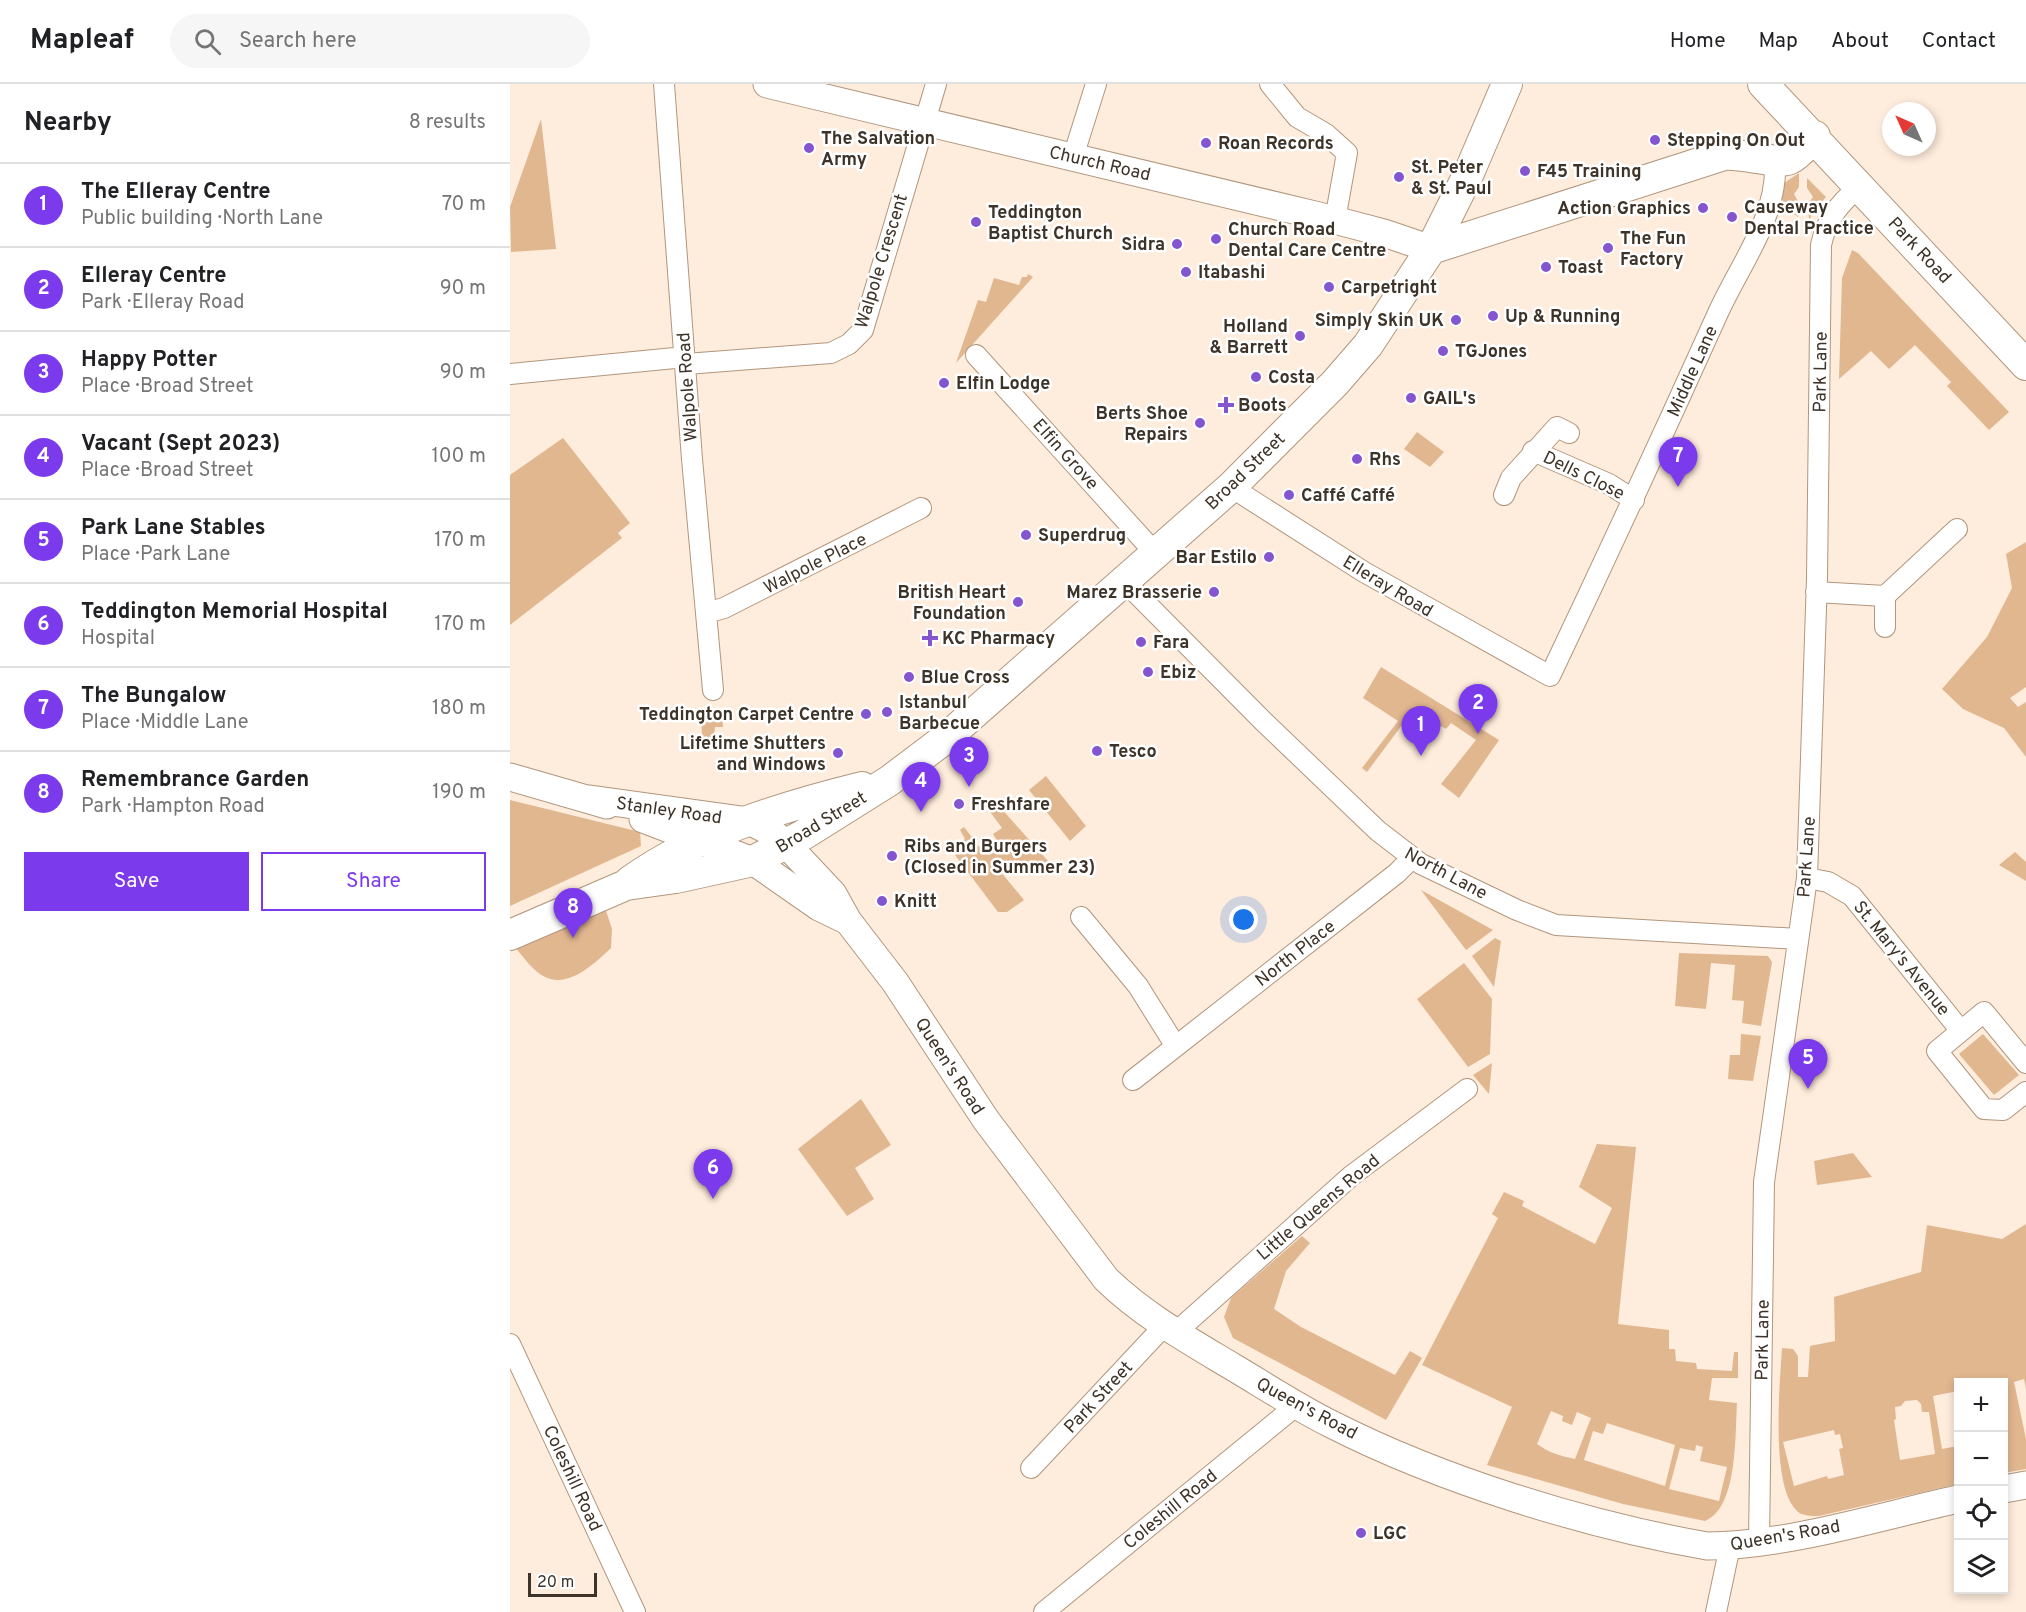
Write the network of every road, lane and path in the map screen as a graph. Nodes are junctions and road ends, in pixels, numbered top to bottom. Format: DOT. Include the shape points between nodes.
graph roads {
  1 [pos="664,84"];
  2 [pos="767,84"];
  3 [pos="936,84"];
  4 [pos="1096,84"];
  5 [pos="1270,84"];
  6 [pos="1507,84"];
  7 [pos="1763,84"];
  8 [pos="925,120"];
  9 [pos="1815,136"];
  10 [pos="1073,157"];
  11 [pos="1775,162"];
  12 [pos="1860,185"];
  13 [pos="1335,220"];
  14 [pos="1431,249"];
  15 [pos="976,355"];
  16 [pos="686,360"];
  17 [pos="2026,365"];
  18 [pos="510,374"];
  19 [pos="1569,433"];
  20 [pos="1533,450"];
  21 [pos="1231,487"];
  22 [pos="1504,495"];
  23 [pos="1634,500"];
  24 [pos="921,508"];
  25 [pos="1957,529"];
  26 [pos="1156,554"];
  27 [pos="1125,582"];
  28 [pos="1816,592"];
  29 [pos="1885,596"];
  30 [pos="706,613"];
  31 [pos="1885,627"];
  32 [pos="1550,676"];
  33 [pos="713,690"];
  34 [pos="510,777"];
  35 [pos="889,781"];
  36 [pos="590,799"];
  37 [pos="748,821"];
  38 [pos="699,840"];
  39 [pos="786,844"];
  40 [pos="1412,858"];
  41 [pos="753,861"];
  42 [pos="1807,878"];
  43 [pos="626,885"];
  44 [pos="1081,917"];
  45 [pos="848,921"];
  46 [pos="510,935"];
  47 [pos="1798,939"];
  48 [pos="1961,1031"];
  49 [pos="1175,1045"];
  50 [pos="2026,1063"];
  51 [pos="1132,1080"];
  52 [pos="1467,1089"];
  53 [pos="2026,1092"];
  54 [pos="1170,1329"];
  55 [pos="510,1344"];
  56 [pos="1297,1405"];
  57 [pos="1031,1468"];
  58 [pos="2026,1485"];
  59 [pos="2008,1488"];
  60 [pos="1954,1499"];
  61 [pos="1759,1540"];
  62 [pos="1730,1546"];
  63 [pos="635,1612"];
  64 [pos="1044,1612"];
  65 [pos="1716,1612"];
  1 -- 16 [label="street, Walpole Road"];
  2 -- 8 [label="main road, Church Road"];
  3 -- 8 [label="street, Walpole Crescent"];
  4 -- 10 [label="street"];
  5 -- 13 [label="street" via="1297,117 1326,134 1347,153"];
  6 -- 14 [label="main road, Broad Street"];
  7 -- 9 [label="main road, Park Road"];
  8 -- 10 [label="main road, Church Road"];
  8 -- 16 [label="street, Walpole Crescent" via="863,330 849,344 831,352"];
  9 -- 11 [label="main road" via="1790,159"];
  9 -- 12 [label="main road, Park Road"];
  10 -- 13 [label="main road, Church Road"];
  11 -- 14 [label="main road" via="1741,154 1724,155"];
  11 -- 23 [label="street, Middle Lane" via="1776,189 1769,212 1724,299"];
  12 -- 17 [label="main road, Park Road"];
  12 -- 28 [label="street, Park Lane" via="1831,216 1821,245"];
  13 -- 14 [label="main road, Church Road"];
  14 -- 21 [label="main road, Broad Street" via="1368,345"];
  15 -- 26 [label="street, Elfin Grove"];
  16 -- 18 [label="street, Walpole Crescent"];
  16 -- 30 [label="street, Walpole Road"];
  19 -- 20 [label="street, Dells Close" via="1557,427"];
  20 -- 22 [label="street, Dells Close" via="1511,478"];
  20 -- 23 [label="street, Dells Close" via="1609,484"];
  21 -- 26 [label="main road, Broad Street"];
  21 -- 32 [label="street, Elleray Road" via="1364,572"];
  23 -- 32 [label="street, Middle Lane"];
  24 -- 30 [label="street, Walpole Place" via="724,608"];
  25 -- 29 [label="street"];
  26 -- 27 [label="main road, Broad Street"];
  27 -- 35 [label="main road, Broad Street" via="946,738"];
  27 -- 40 [label="street, North Lane" via="1285,743"];
  28 -- 29 [label="street"];
  28 -- 42 [label="street, Park Lane"];
  29 -- 31 [label="street"];
  30 -- 33 [label="street, Walpole Road"];
  34 -- 36 [label="main road, Stanley Road"];
  35 -- 37 [label="main road, Broad Street"];
  35 -- 39 [label="main road, Broad Street"];
  36 -- 37 [label="main road, Stanley Road"];
  36 -- 38 [label="main road, Stanley Road"];
  37 -- 38 [label="main road, Broad Street"];
  37 -- 39 [label="main road, Stanley Road"];
  38 -- 41 [label="main road, Stanley Road"];
  38 -- 43 [label="main road, Broad Street"];
  39 -- 41 [label="main road, Broad Street"];
  39 -- 45 [label="main road, Queen's Road" via="828,887"];
  40 -- 47 [label="street, North Lane" via="1517,910 1556,924"];
  40 -- 49 [label="street, North Place" via="1379,888"];
  41 -- 43 [label="main road, Broad Street"];
  41 -- 45 [label="main road, Queen's Road" via="819,907"];
  42 -- 47 [label="street, Park Lane"];
  42 -- 48 [label="street, St. Mary's Avenue" via="1828,882 1851,896"];
  43 -- 46 [label="main road"];
  44 -- 49 [label="street" via="1138,986"];
  45 -- 54 [label="main road, Queen's Road" via="1079,1246 1123,1296"];
  47 -- 61 [label="street, Park Lane" via="1764,1182"];
  48 -- 50 [label="street, St. Mary's Avenue" via="1984,1012"];
  48 -- 53 [label="street, St. Mary's Avenue" via="1937,1051 1984,1109 2003,1110"];
  49 -- 51 [label="street, North Place"];
  52 -- 54 [label="street, Little Queens Road" via="1351,1176"];
  54 -- 56 [label="main road, Queen's Road"];
  54 -- 57 [label="street, Park Street"];
  55 -- 63 [label="street, Coleshill Road"];
  56 -- 62 [label="main road, Queen's Road" via="1383,1447 1532,1503 1692,1543"];
  56 -- 64 [label="street, Coleshill Road"];
  58 -- 59 [label="main road"];
  60 -- 61 [label="main road, Queen's Road" via="1811,1533"];
  61 -- 62 [label="main road, Queen's Road"];
  62 -- 65 [label="street"];
}
